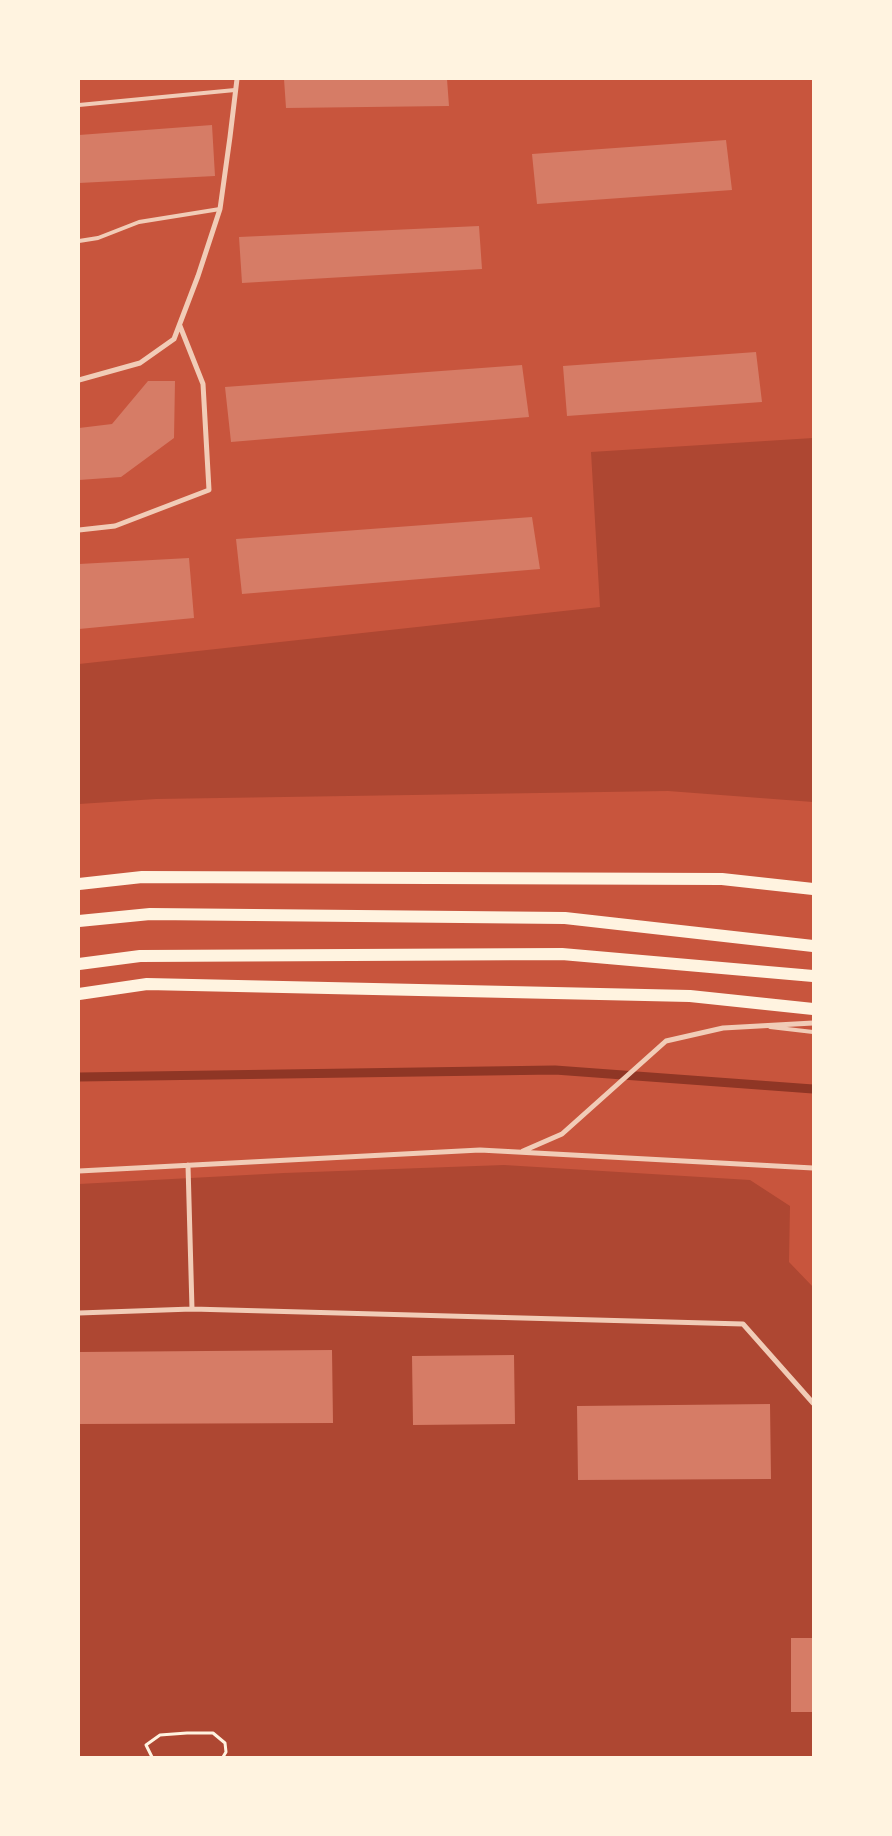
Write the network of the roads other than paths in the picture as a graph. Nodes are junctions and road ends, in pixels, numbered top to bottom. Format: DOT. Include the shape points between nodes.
graph roads {
  1 [pos="237,79"];
  2 [pos="235,90"];
  3 [pos="79,105"];
  4 [pos="220,210"];
  5 [pos="79,242"];
  6 [pos="180,326"];
  7 [pos="79,380"];
  8 [pos="79,530"];
  9 [pos="79,884"];
  10 [pos="813,889"];
  11 [pos="79,921"];
  12 [pos="813,946"];
  13 [pos="79,964"];
  14 [pos="813,976"];
  15 [pos="79,994"];
  16 [pos="813,1009"];
  17 [pos="813,1023"];
  18 [pos="760,1026"];
  19 [pos="813,1032"];
  20 [pos="520,1152"];
  21 [pos="188,1165"];
  22 [pos="813,1168"];
  23 [pos="79,1171"];
  24 [pos="192,1309"];
  25 [pos="79,1313"];
  26 [pos="813,1403"];
  1 -- 2 [label="street"];
  2 -- 3 [label="lane"];
  2 -- 4 [label="street"];
  4 -- 5 [label="lane" via="139,222"];
  4 -- 6 [label="street"];
  6 -- 7 [label="street" via="174,340 140,363"];
  6 -- 8 [label="street" via="203,384 209,490 115,526"];
  9 -- 10 [label="main road" via="142,877 722,879"];
  11 -- 12 [label="main road" via="150,914 565,918"];
  13 -- 14 [label="main road" via="140,956 562,954"];
  15 -- 16 [label="main road" via="167,984 690,996"];
  17 -- 18 [label="street"];
  18 -- 19 [label="lane"];
  18 -- 20 [label="street" via="723,1028 666,1041 562,1134"];
  20 -- 21 [label="street" via="480,1150"];
  20 -- 22 [label="street"];
  21 -- 23 [label="street"];
  21 -- 24 [label="street"];
  24 -- 25 [label="street"];
  24 -- 26 [label="street" via="743,1324"];
}
